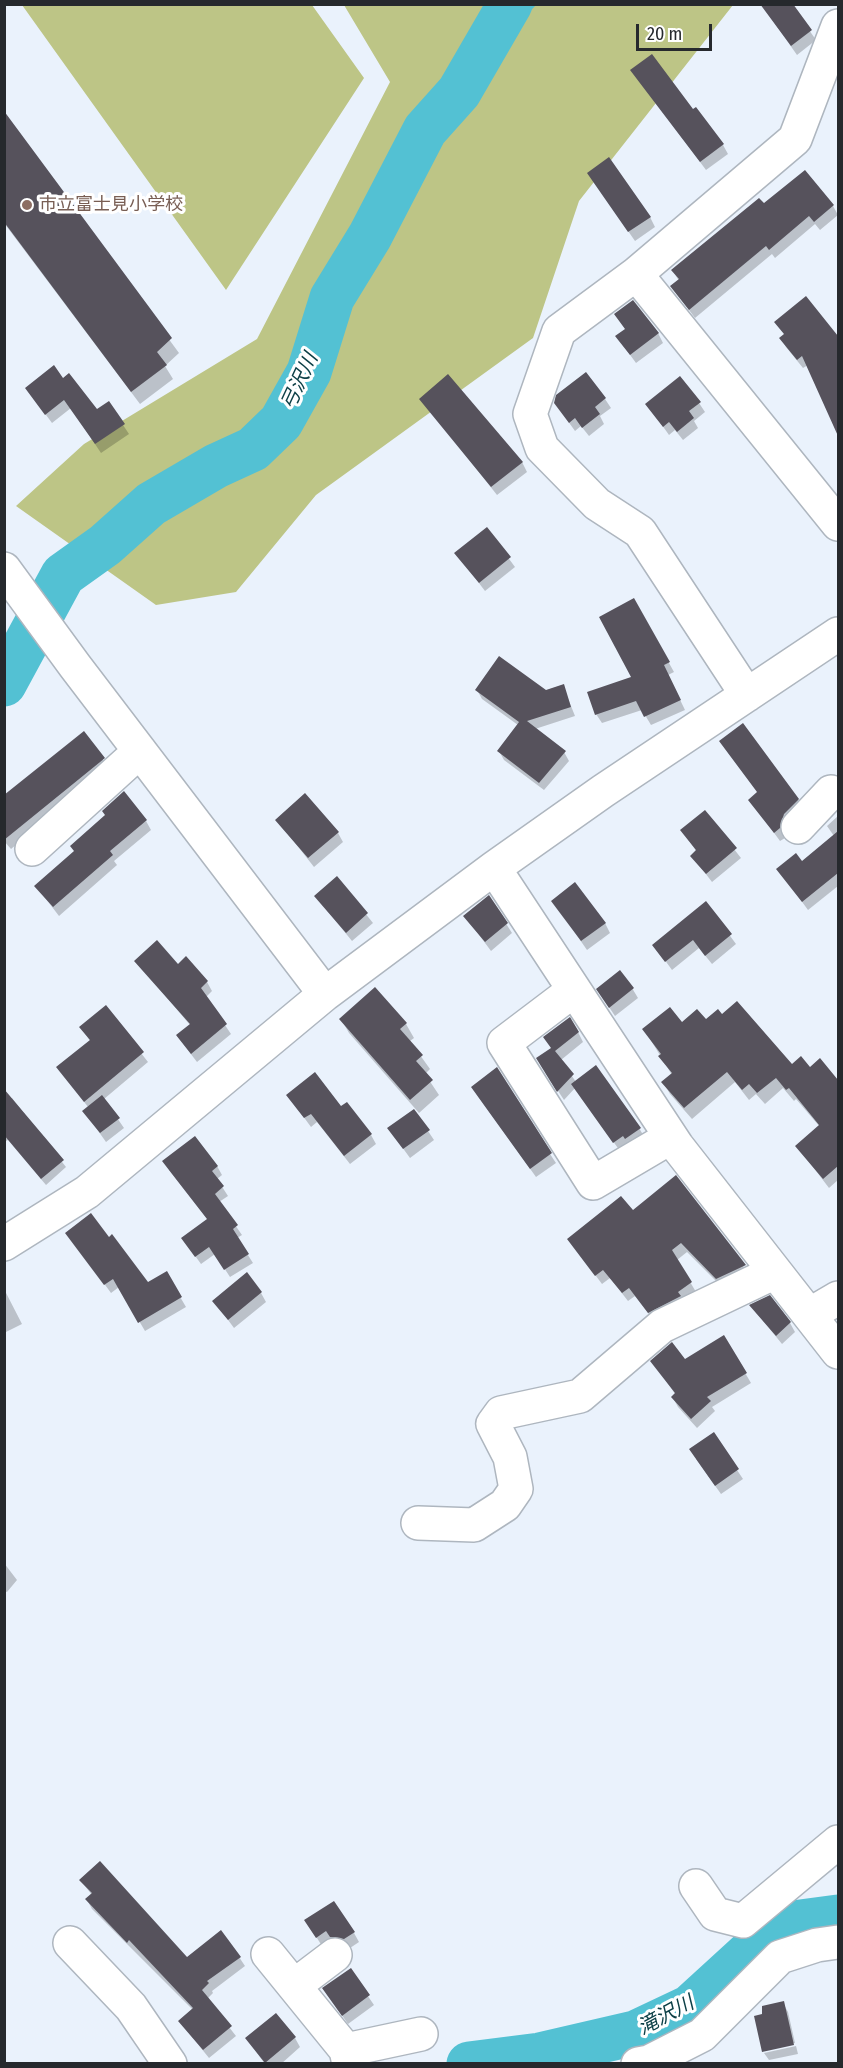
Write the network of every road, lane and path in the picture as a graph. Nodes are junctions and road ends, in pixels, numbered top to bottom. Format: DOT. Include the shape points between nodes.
graph roads {
  1 [pos="838,26"];
  2 [pos="636,274"];
  3 [pos="838,524"];
  4 [pos="12,579"];
  5 [pos="838,634"];
  6 [pos="747,695"];
  7 [pos="140,751"];
  8 [pos="831,792"];
  9 [pos="798,827"];
  10 [pos="32,849"];
  11 [pos="494,868"];
  12 [pos="574,990"];
  13 [pos="325,994"];
  14 [pos="671,1137"];
  15 [pos="4,1244"];
  16 [pos="775,1272"];
  17 [pos="838,1298"];
  18 [pos="809,1315"];
  19 [pos="838,1352"];
  20 [pos="418,1523"];
  21 [pos="838,1842"];
  22 [pos="696,1886"];
  23 [pos="838,1942"];
  24 [pos="70,1943"];
  25 [pos="268,1954"];
  26 [pos="335,1955"];
  27 [pos="294,1986"];
  28 [pos="421,2034"];
  29 [pos="348,2057"];
  30 [pos="170,2063"];
  31 [pos="638,2064"];
  1 -- 2 [label="street" via="795,139"];
  2 -- 3 [label="street"];
  2 -- 6 [label="street" via="559,331 530,414 542,448 597,504 640,532"];
  4 -- 7 [label="street"];
  5 -- 6 [label="street"];
  6 -- 11 [label="street"];
  7 -- 10 [label="street"];
  7 -- 13 [label="street"];
  8 -- 9 [label="street"];
  11 -- 12 [label="street"];
  11 -- 13 [label="street"];
  12 -- 14 [label="street"];
  12 -- 14 [label="street" via="504,1043 593,1183"];
  13 -- 15 [label="street" via="87,1192"];
  14 -- 16 [label="street"];
  16 -- 18 [label="street"];
  16 -- 20 [label="street" via="662,1326 580,1396 501,1413 493,1424 510,1457 516,1489 505,1505 474,1525"];
  17 -- 18 [label="street"];
  18 -- 19 [label="street"];
  21 -- 22 [label="street" via="743,1921 715,1914"];
  23 -- 31 [label="street" via="780,1957 702,2035"];
  24 -- 30 [label="street" via="131,2007"];
  25 -- 27 [label="street"];
  26 -- 27 [label="street"];
  27 -- 29 [label="street"];
  28 -- 29 [label="street"];
}
